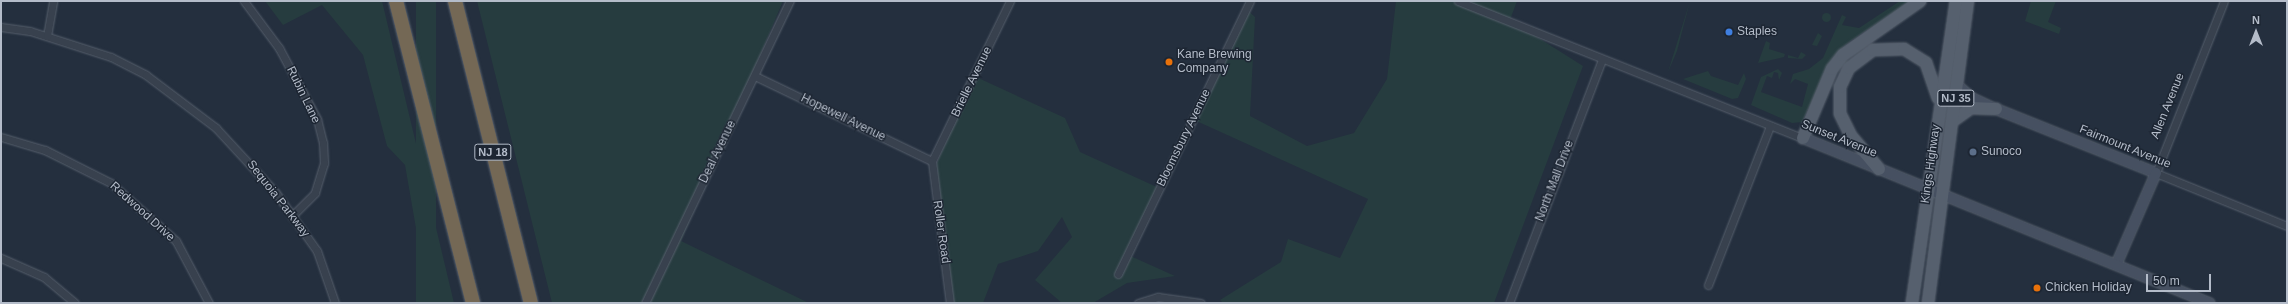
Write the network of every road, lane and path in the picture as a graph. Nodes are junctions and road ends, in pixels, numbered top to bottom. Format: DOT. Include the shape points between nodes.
graph roads {
  1 [pos="53,1"];
  2 [pos="244,1"];
  3 [pos="396,1"];
  4 [pos="455,1"];
  5 [pos="790,1"];
  6 [pos="1010,1"];
  7 [pos="1250,1"];
  8 [pos="1458,1"];
  9 [pos="1920,1"];
  10 [pos="1956,1"];
  11 [pos="1968,1"];
  12 [pos="2224,1"];
  13 [pos="1,27"];
  14 [pos="47,36"];
  15 [pos="1602,59"];
  16 [pos="755,76"];
  17 [pos="1957,85"];
  18 [pos="1939,105"];
  19 [pos="1996,108"];
  20 [pos="1954,121"];
  21 [pos="1770,126"];
  22 [pos="1,137"];
  23 [pos="1803,138"];
  24 [pos="932,161"];
  25 [pos="1879,169"];
  26 [pos="2156,173"];
  27 [pos="1927,188"];
  28 [pos="1944,194"];
  29 [pos="292,216"];
  30 [pos="2287,226"];
  31 [pos="1,258"];
  32 [pos="2116,264"];
  33 [pos="1118,274"];
  34 [pos="1708,285"];
  35 [pos="76,303"];
  36 [pos="208,303"];
  37 [pos="335,303"];
  38 [pos="473,303"];
  39 [pos="531,303"];
  40 [pos="645,303"];
  41 [pos="950,303"];
  42 [pos="1138,303"];
  43 [pos="1201,303"];
  44 [pos="1509,303"];
  45 [pos="1912,303"];
  46 [pos="1928,303"];
  47 [pos="2210,303"];
  1 -- 14 [label="street"];
  2 -- 29 [label="street, Rubin Lane" via="279,48 317,119 323,143 324,163 314,193"];
  3 -- 38 [label="highway"];
  4 -- 39 [label="highway, NJ 18"];
  5 -- 16 [label="street, Deal Avenue"];
  6 -- 24 [label="street, Brielle Avenue"];
  7 -- 33 [label="street, Bloomsbury Avenue"];
  8 -- 15 [label="street, Sunset Avenue"];
  9 -- 23 [label="main road" via="1843,54 1832,69"];
  10 -- 18 [label="main road, Kings Highway / NJ 35"];
  11 -- 17 [label="main road, Kings Highway / NJ 35"];
  12 -- 26 [label="street, Allen Avenue"];
  13 -- 14 [label="street, Sequoia Parkway"];
  14 -- 29 [label="street, Sequoia Parkway" via="111,57 186,103 249,161"];
  15 -- 21 [label="street, Sunset Avenue"];
  15 -- 44 [label="street, North Mall Drive"];
  16 -- 24 [label="street, Hopewell Avenue"];
  16 -- 40 [label="street, Deal Avenue"];
  17 -- 19 [label="street, Fairmount Avenue" via="1972,98"];
  17 -- 20 [label="main road, Kings Highway / NJ 35"];
  18 -- 25 [label="main road" via="1930,69 1912,52 1881,48 1853,63 1840,87 1840,113 1850,136"];
  18 -- 27 [label="main road, Kings Highway / NJ 35"];
  19 -- 20 [label="main road" via="1971,108"];
  19 -- 26 [label="street, Fairmount Avenue"];
  20 -- 28 [label="main road, Kings Highway / NJ 35"];
  21 -- 23 [label="street, Sunset Avenue"];
  21 -- 34 [label="street"];
  22 -- 36 [label="street, Redwood Drive" via="45,150 111,183 176,241"];
  23 -- 25 [label="street, Sunset Avenue"];
  24 -- 41 [label="street, Roller Road"];
  25 -- 27 [label="street, Sunset Avenue"];
  26 -- 30 [label="street, Fairmount Avenue"];
  26 -- 32 [label="street, Allen Avenue"];
  27 -- 28 [label="street, Sunset Avenue"];
  27 -- 45 [label="main road, Kings Highway / NJ 35"];
  28 -- 32 [label="street, Sunset Avenue"];
  28 -- 46 [label="main road, Kings Highway / NJ 35"];
  29 -- 37 [label="street, Sequoia Parkway" via="324,264"];
  31 -- 35 [label="street" via="44,277"];
  32 -- 47 [label="street, Sunset Avenue"];
  42 -- 43 [label="street" via="1158,297"];
}
